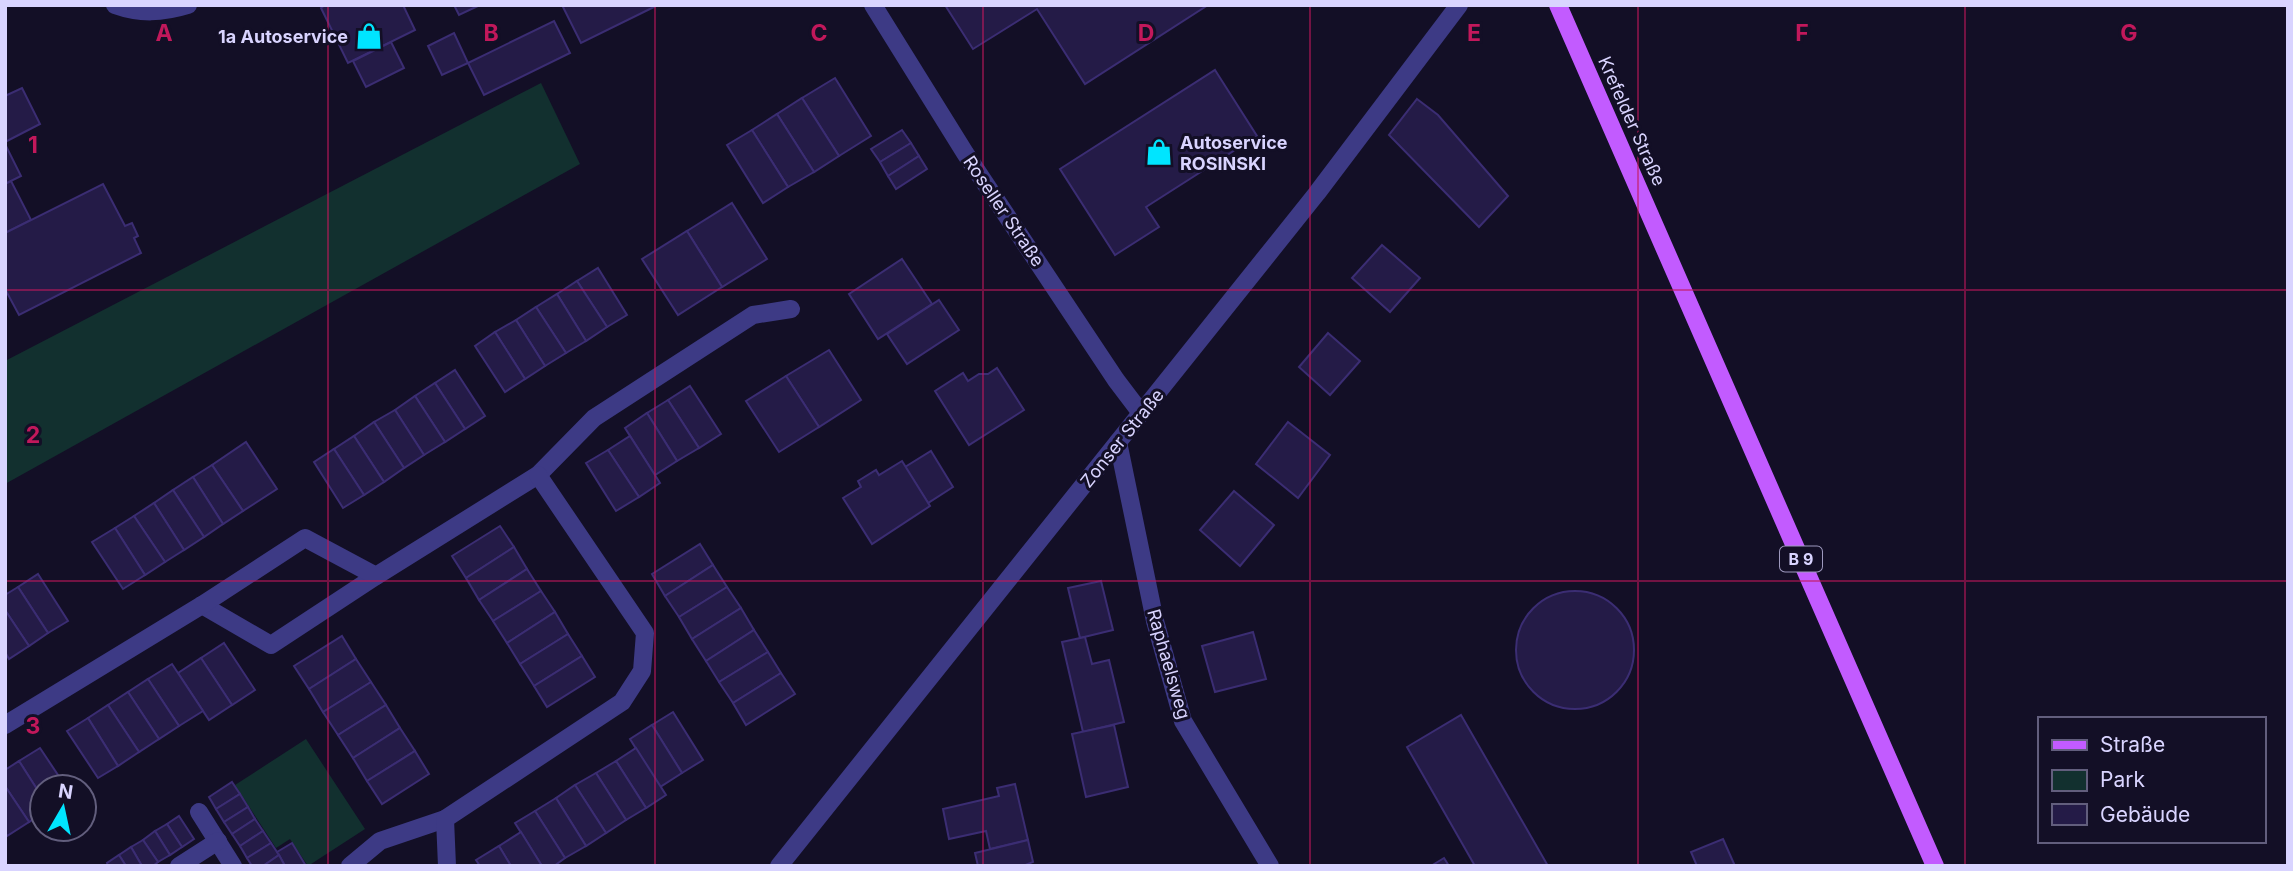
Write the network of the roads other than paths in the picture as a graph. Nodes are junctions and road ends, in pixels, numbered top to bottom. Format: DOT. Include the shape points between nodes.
graph roads {
  1 [pos="115,5"];
  2 [pos="188,5"];
  3 [pos="873,5"];
  4 [pos="1459,5"];
  5 [pos="1558,5"];
  6 [pos="791,309"];
  7 [pos="1141,413"];
  8 [pos="1118,442"];
  9 [pos="538,475"];
  10 [pos="376,576"];
  11 [pos="202,605"];
  12 [pos="5,725"];
  13 [pos="199,812"];
  14 [pos="445,819"];
  15 [pos="218,841"];
  16 [pos="178,866"];
  17 [pos="233,866"];
  18 [pos="350,866"];
  19 [pos="447,866"];
  20 [pos="779,866"];
  21 [pos="1270,866"];
  22 [pos="1935,866"];
  1 -- 2 [label="street" via="166,12"];
  3 -- 7 [label="street, Roseller Straße" via="965,153"];
  4 -- 7 [label="street, Zonser Straße" via="1317,193"];
  5 -- 22 [label="main road, Krefelder Straße / B 9"];
  6 -- 9 [label="street" via="752,315 594,418"];
  7 -- 8 [label="street, Zonser Straße"];
  8 -- 20 [label="street, Zonser Straße"];
  8 -- 21 [label="street, Raphaelsweg" via="1155,621 1184,721"];
  9 -- 10 [label="street"];
  9 -- 14 [label="street" via="645,633 642,671 622,702"];
  10 -- 11 [label="street" via="305,538"];
  10 -- 11 [label="street" via="271,645"];
  11 -- 12 [label="street"];
  13 -- 15 [label="street"];
  14 -- 18 [label="street" via="380,841"];
  14 -- 19 [label="street"];
  15 -- 16 [label="street"];
  15 -- 17 [label="street"];
}
